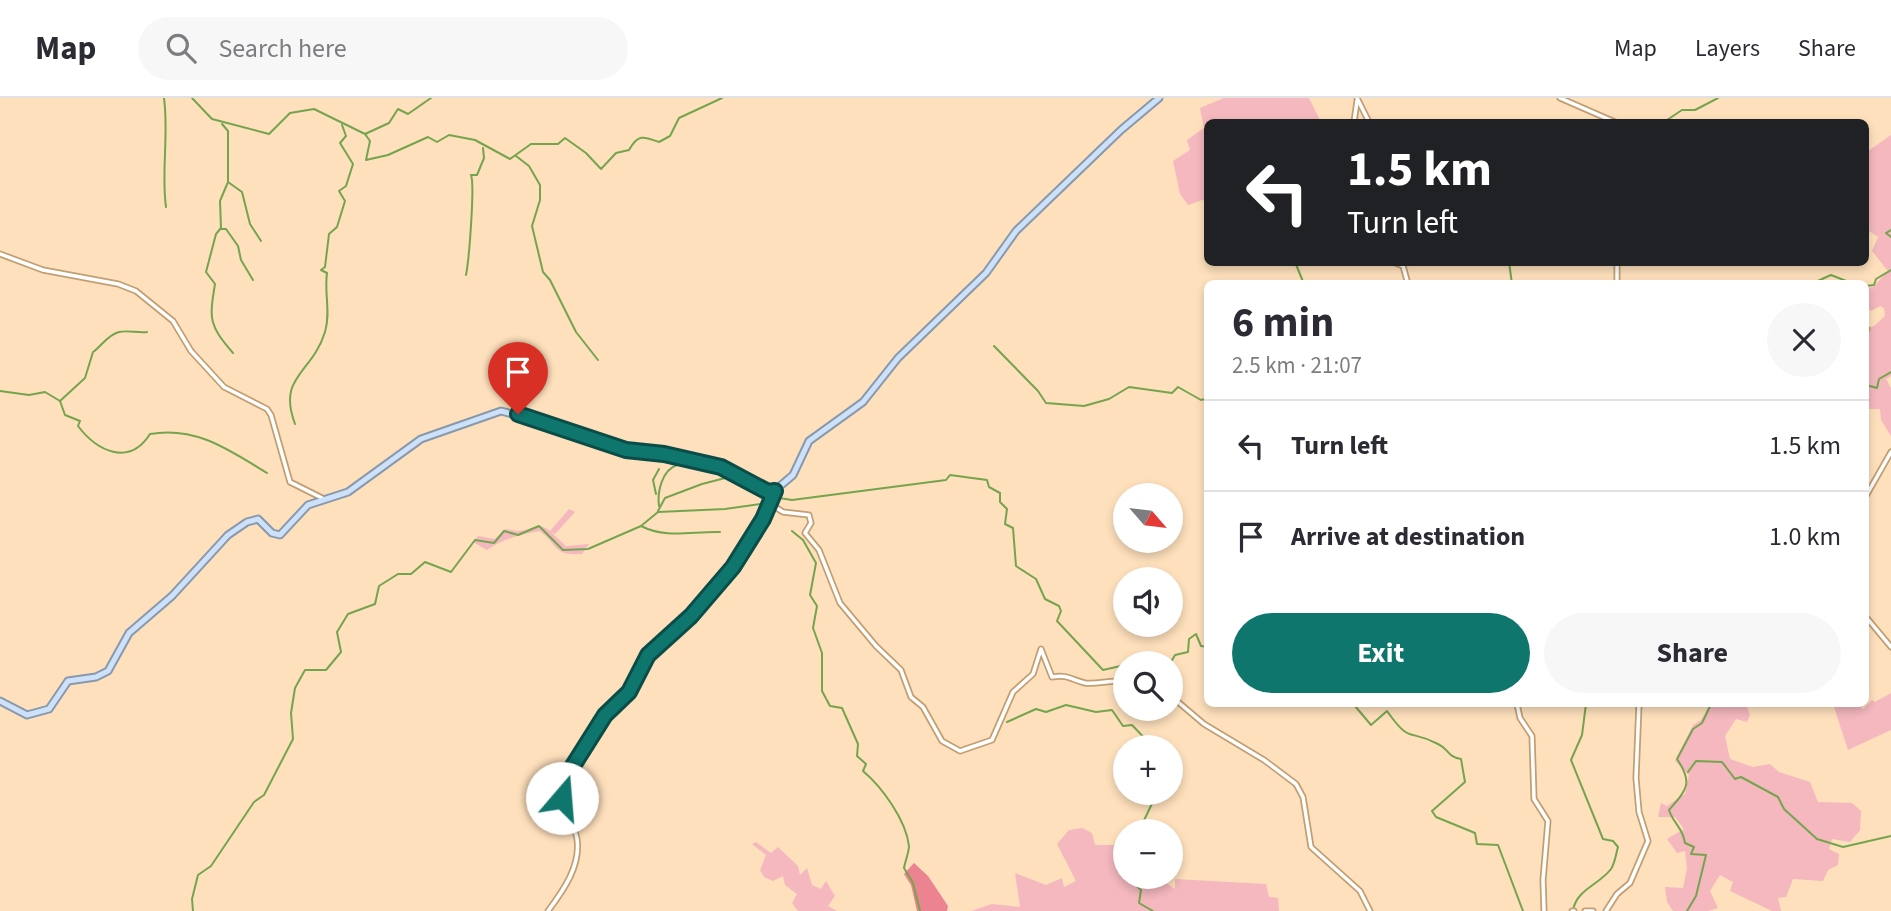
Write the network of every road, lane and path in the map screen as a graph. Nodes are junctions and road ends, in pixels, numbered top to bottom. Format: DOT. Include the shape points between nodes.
graph roads {
  1 [pos="1159,98"];
  2 [pos="1560,98"];
  3 [pos="1357,99"];
  4 [pos="1354,119"];
  5 [pos="1367,119"];
  6 [pos="1608,119"];
  7 [pos="0,254"];
  8 [pos="1891,452"];
  9 [pos="775,491"];
  10 [pos="1869,491"];
  11 [pos="322,498"];
  12 [pos="769,503"];
  13 [pos="1869,621"];
  14 [pos="1891,647"];
  15 [pos="1113,680"];
  16 [pos="0,701"];
  17 [pos="1183,706"];
  18 [pos="1518,707"];
  19 [pos="1639,707"];
  20 [pos="548,911"];
  21 [pos="1370,911"];
  22 [pos="1544,911"];
  23 [pos="1585,911"];
  24 [pos="1593,911"];
  25 [pos="1606,911"];
  1 -- 9 [label="main road" via="1015,232 986,273 898,358 863,402 809,441 793,475"];
  2 -- 6 [label="street"];
  3 -- 4 [label="street"];
  3 -- 5 [label="street"];
  7 -- 11 [label="street" via="43,270 136,291 173,321 191,351 224,387 270,413 290,481"];
  8 -- 10 [label="street"];
  9 -- 11 [label="main road" via="768,492 717,466 626,450 501,411 421,439 348,492"];
  9 -- 12 [label="street"];
  11 -- 16 [label="main road" via="308,505 280,535 256,519 228,535 172,596 128,634 110,669 100,676 68,681 51,708 27,715"];
  12 -- 15 [label="street" via="783,512 809,515 811,523 805,533 819,550 841,603 901,670 911,697 943,741 958,751 992,740 1013,692 1033,674 1041,649 1052,677 1069,676 1086,683"];
  12 -- 20 [label="street" via="726,576 691,616 653,648 629,692 605,715 562,784 577,847 569,878"];
  13 -- 14 [label="street"];
  17 -- 21 [label="street" via="1214,731 1289,777 1301,793 1311,847 1360,891"];
  18 -- 22 [label="street" via="1532,736 1534,799 1548,821"];
  19 -- 25 [label="street" via="1636,778 1648,841 1630,883"];
  23 -- 24 [label="street"];
}
